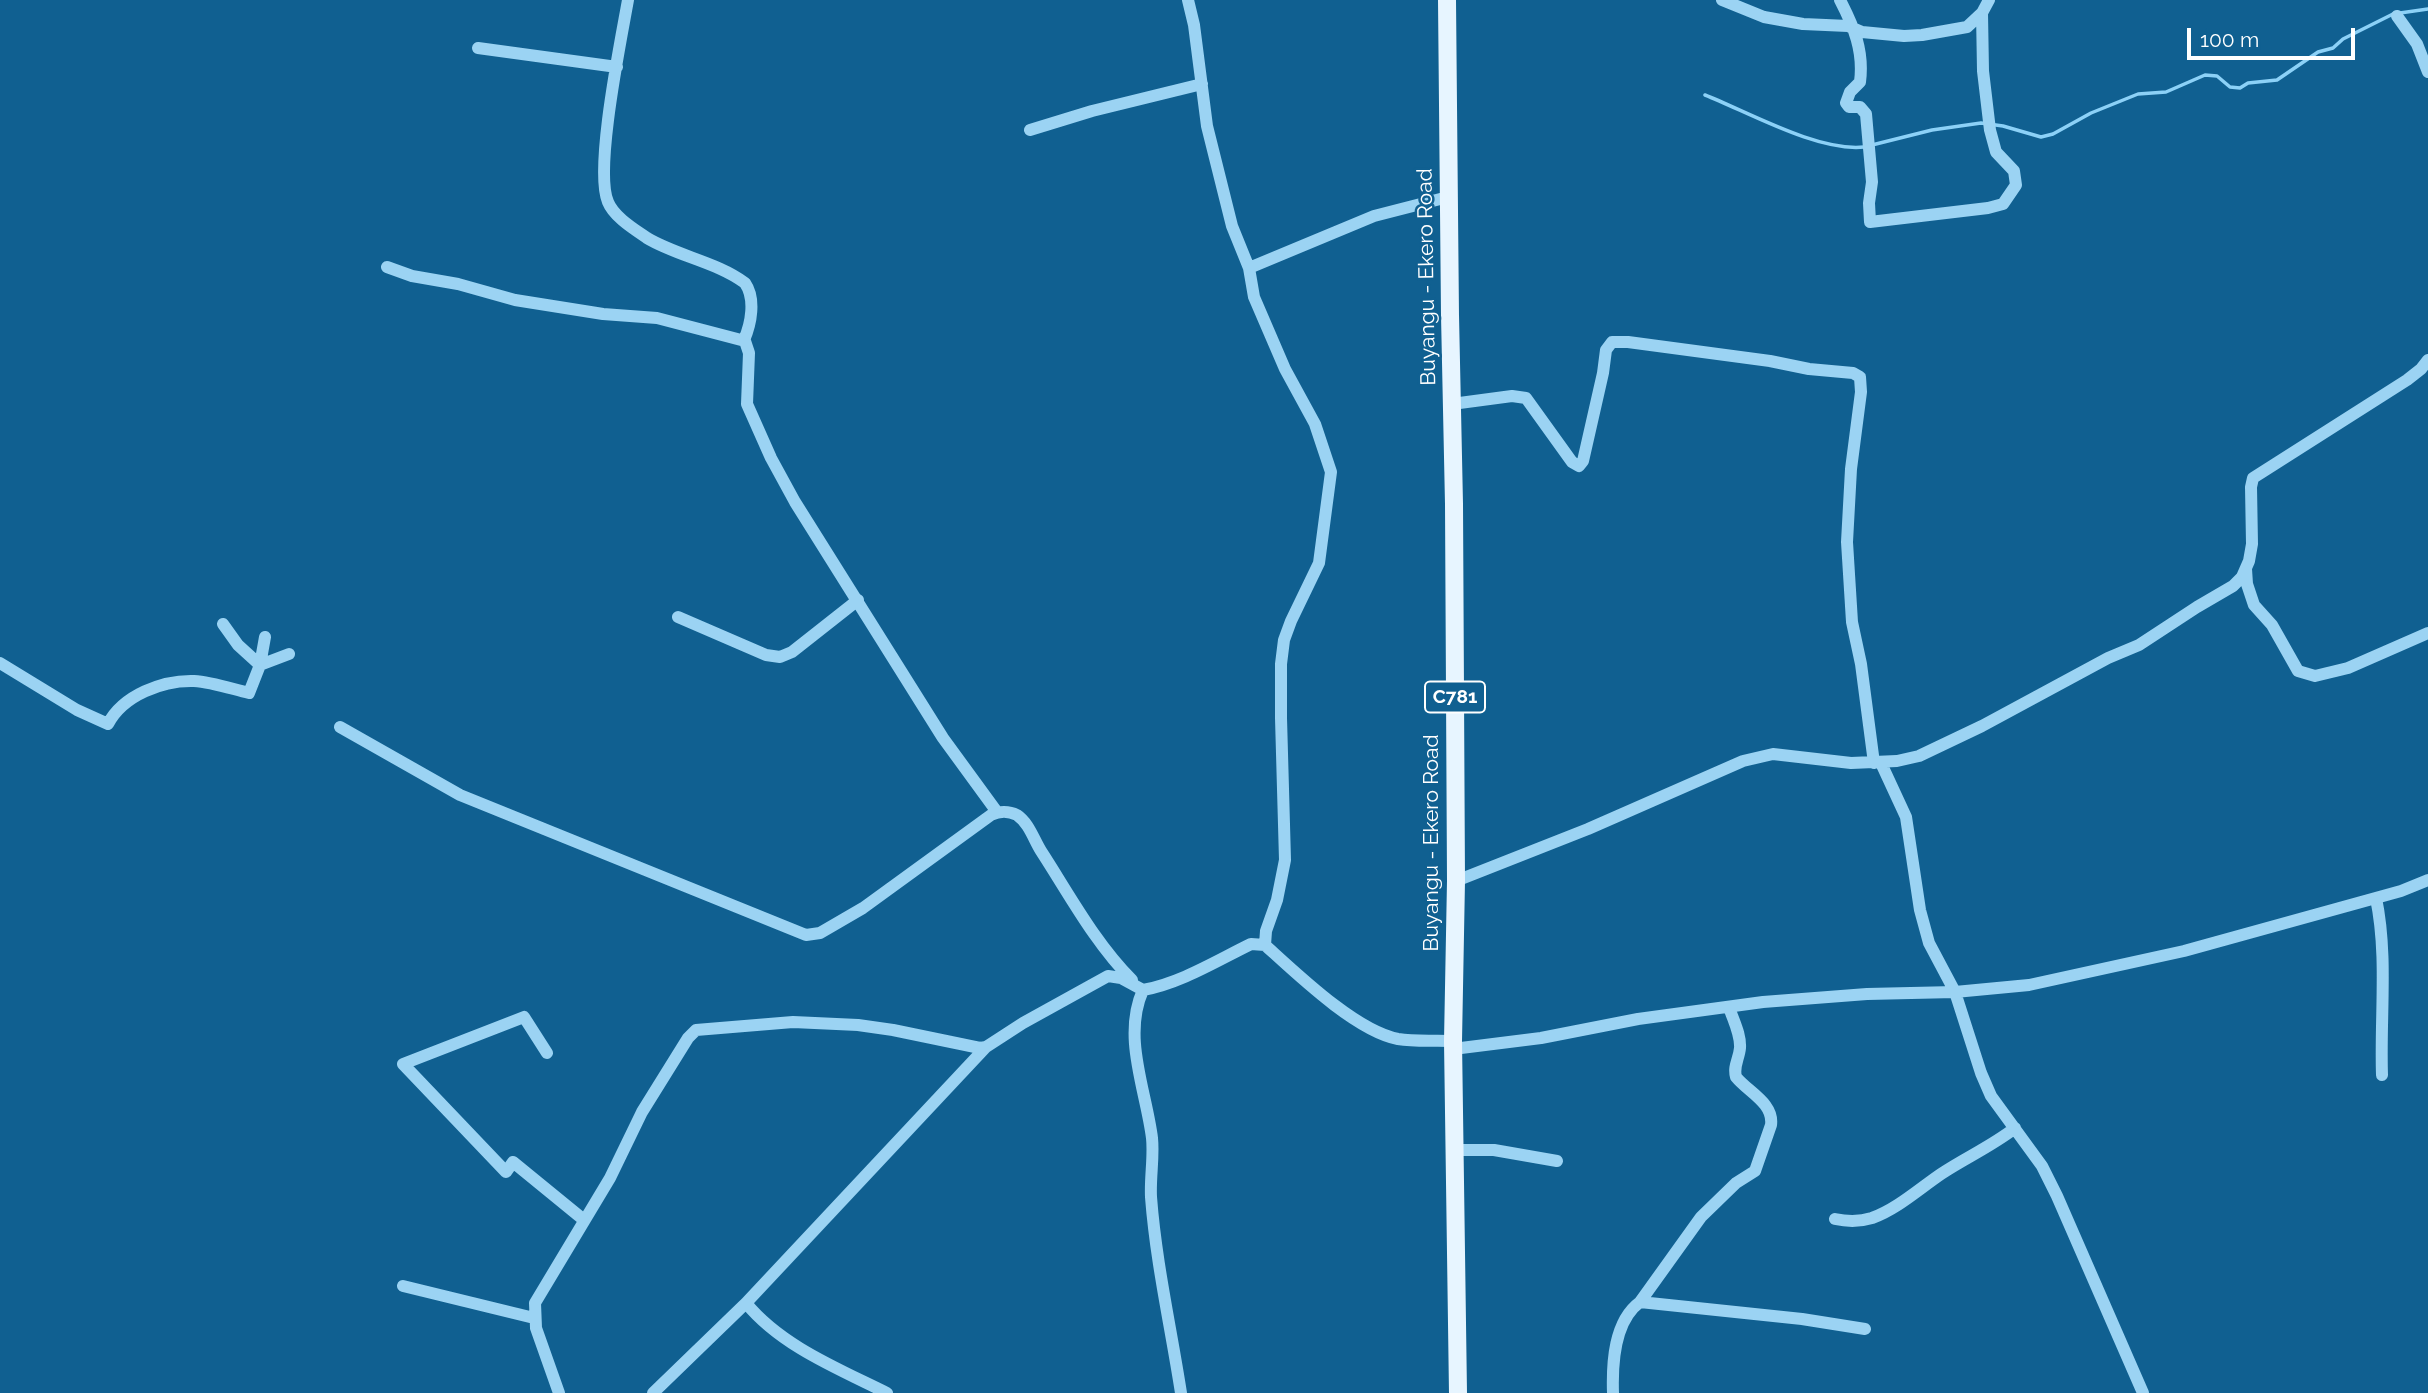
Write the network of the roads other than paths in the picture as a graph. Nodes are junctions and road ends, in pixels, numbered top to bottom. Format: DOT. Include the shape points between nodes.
graph roads {
  1 [pos="628,0"];
  2 [pos="1188,0"];
  3 [pos="1447,0"];
  4 [pos="1723,0"];
  5 [pos="1840,0"];
  6 [pos="1989,0"];
  7 [pos="1982,13"];
  8 [pos="2397,16"];
  9 [pos="1855,29"];
  10 [pos="478,48"];
  11 [pos="617,67"];
  12 [pos="2428,72"];
  13 [pos="1202,83"];
  14 [pos="1030,130"];
  15 [pos="1448,197"];
  16 [pos="387,267"];
  17 [pos="1249,268"];
  18 [pos="744,340"];
  19 [pos="2428,360"];
  20 [pos="1452,404"];
  21 [pos="2245,569"];
  22 [pos="858,600"];
  23 [pos="677,617"];
  24 [pos="223,624"];
  25 [pos="2428,633"];
  26 [pos="265,637"];
  27 [pos="289,654"];
  28 [pos="0,663"];
  29 [pos="260,665"];
  30 [pos="341,727"];
  31 [pos="1877,763"];
  32 [pos="997,812"];
  33 [pos="2428,880"];
  34 [pos="1456,881"];
  35 [pos="2376,898"];
  36 [pos="1265,945"];
  37 [pos="1143,990"];
  38 [pos="1955,992"];
  39 [pos="1729,1007"];
  40 [pos="1453,1045"];
  41 [pos="986,1047"];
  42 [pos="547,1053"];
  43 [pos="2382,1075"];
  44 [pos="2015,1128"];
  45 [pos="1455,1150"];
  46 [pos="1557,1161"];
  47 [pos="1835,1219"];
  48 [pos="584,1220"];
  49 [pos="404,1286"];
  50 [pos="1640,1302"];
  51 [pos="746,1303"];
  52 [pos="534,1318"];
  53 [pos="1865,1329"];
  54 [pos="559,1393"];
  55 [pos="653,1393"];
  56 [pos="887,1393"];
  57 [pos="1181,1393"];
  58 [pos="1458,1393"];
  59 [pos="1613,1393"];
  60 [pos="2143,1393"];
  1 -- 11 [label="street"];
  2 -- 13 [label="street"];
  3 -- 15 [label="main road, Buyangu - Ekero Road / C781"];
  4 -- 9 [label="street" via="1764,17"];
  5 -- 9 [label="street"];
  6 -- 7 [label="street"];
  7 -- 9 [label="street" via="1962,29 1922,35"];
  7 -- 9 [label="street" via="1990,130 1996,152 2014,171 2017,186 2003,204 1988,208 1870,222 1866,114 1846,103 1860,82"];
  8 -- 12 [label="street" via="2417,44"];
  10 -- 11 [label="street"];
  11 -- 18 [label="street" via="604,163 608,204 649,239 745,284 752,301"];
  13 -- 14 [label="street"];
  13 -- 17 [label="street" via="1207,126 1232,226"];
  15 -- 17 [label="street" via="1374,216"];
  15 -- 20 [label="main road, Buyangu - Ekero Road / C781"];
  16 -- 18 [label="street" via="515,300 657,318"];
  17 -- 36 [label="street" via="1254,297 1315,424 1331,472 1319,563 1291,621 1282,652 1285,860"];
  18 -- 22 [label="street" via="749,354 747,404 756,427 795,502"];
  19 -- 21 [label="street" via="2407,380 2253,478 2252,544"];
  20 -- 31 [label="street" via="1525,398 1578,466 1583,461 1606,349 1612,342 1860,377 1847,542 1852,622"];
  20 -- 34 [label="main road, Buyangu - Ekero Road / C781"];
  21 -- 25 [label="street" via="2254,605 2272,625 2298,671 2315,676 2348,668"];
  21 -- 31 [label="street" via="2228,590 2139,645 1919,756"];
  22 -- 23 [label="street" via="800,647 780,657"];
  22 -- 32 [label="street" via="943,738"];
  24 -- 29 [label="street"];
  26 -- 29 [label="street"];
  27 -- 29 [label="street"];
  28 -- 29 [label="street" via="108,724 114,712 164,684 196,681 249,693"];
  30 -- 32 [label="street" via="460,795 806,935 820,933 863,908"];
  31 -- 34 [label="street" via="1773,754 1743,761"];
  31 -- 38 [label="street" via="1906,817 1925,931"];
  32 -- 37 [label="street" via="1009,812 1025,822 1115,962"];
  33 -- 35 [label="street"];
  34 -- 40 [label="main road, Buyangu - Ekero Road / C781"];
  35 -- 38 [label="street" via="2185,951 2029,985"];
  35 -- 43 [label="street" via="2382,947"];
  36 -- 37 [label="street" via="1251,944 1177,980"];
  36 -- 40 [label="street" via="1348,1014 1378,1032"];
  37 -- 41 [label="street" via="1108,976"];
  37 -- 57 [label="street" via="1134,1015 1136,1053 1151,1128 1151,1196"];
  38 -- 39 [label="street" via="1867,994"];
  38 -- 44 [label="street" via="1992,1096"];
  39 -- 40 [label="street" via="1541,1038"];
  39 -- 50 [label="street" via="1739,1037 1736,1077 1763,1101 1771,1125 1755,1171 1701,1217"];
  40 -- 45 [label="main road, Buyangu - Ekero Road / C781"];
  41 -- 48 [label="street" via="858,1025 793,1022 696,1030 642,1112"];
  41 -- 51 [label="street"];
  42 -- 48 [label="street" via="524,1017 404,1064 506,1172 513,1162"];
  44 -- 47 [label="street" via="1874,1217 1851,1223"];
  44 -- 60 [label="street" via="2057,1196"];
  45 -- 46 [label="street" via="1494,1150"];
  45 -- 58 [label="main road, Buyangu - Ekero Road / C781"];
  48 -- 52 [label="street" via="537,1298"];
  49 -- 52 [label="street"];
  50 -- 53 [label="street"];
  50 -- 59 [label="street" via="1613,1351"];
  51 -- 55 [label="street"];
  51 -- 56 [label="street" via="788,1339"];
  52 -- 54 [label="street"];
}
